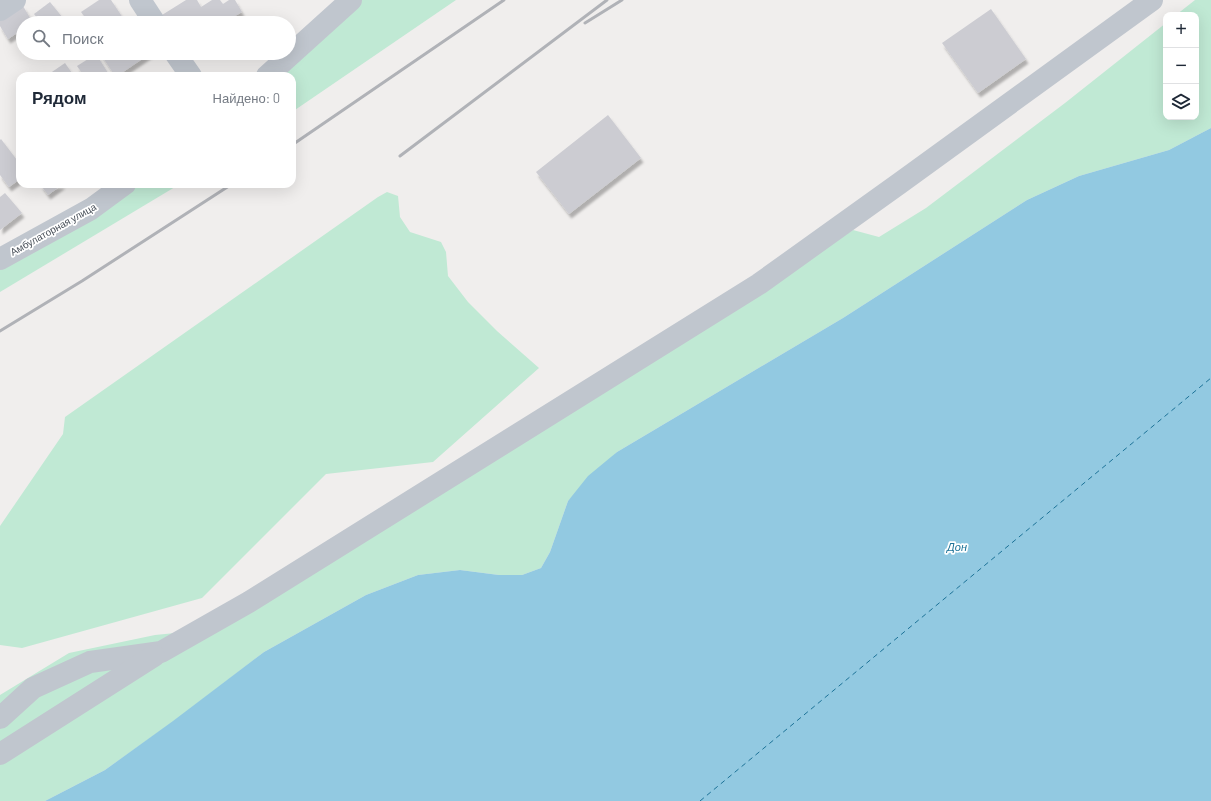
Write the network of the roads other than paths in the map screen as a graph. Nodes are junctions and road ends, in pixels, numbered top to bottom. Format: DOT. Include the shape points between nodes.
graph roads {
  1 [pos="15,0"];
  2 [pos="140,0"];
  3 [pos="351,0"];
  4 [pos="1152,0"];
  5 [pos="0,10"];
  6 [pos="150,16"];
  7 [pos="296,50"];
  8 [pos="180,60"];
  9 [pos="285,60"];
  10 [pos="188,72"];
  11 [pos="271,72"];
  12 [pos="120,188"];
  13 [pos="0,259"];
  14 [pos="161,652"];
  15 [pos="0,718"];
  16 [pos="0,754"];
  1 -- 5 [label="street"];
  2 -- 6 [label="street"];
  3 -- 7 [label="street"];
  4 -- 14 [label="street" via="759,284 249,602"];
  8 -- 10 [label="street"];
  9 -- 11 [label="street"];
  12 -- 13 [label="street, Амбулаторная улица" via="91,209"];
  14 -- 15 [label="street" via="90,662 33,688"];
  14 -- 16 [label="street"];
}
